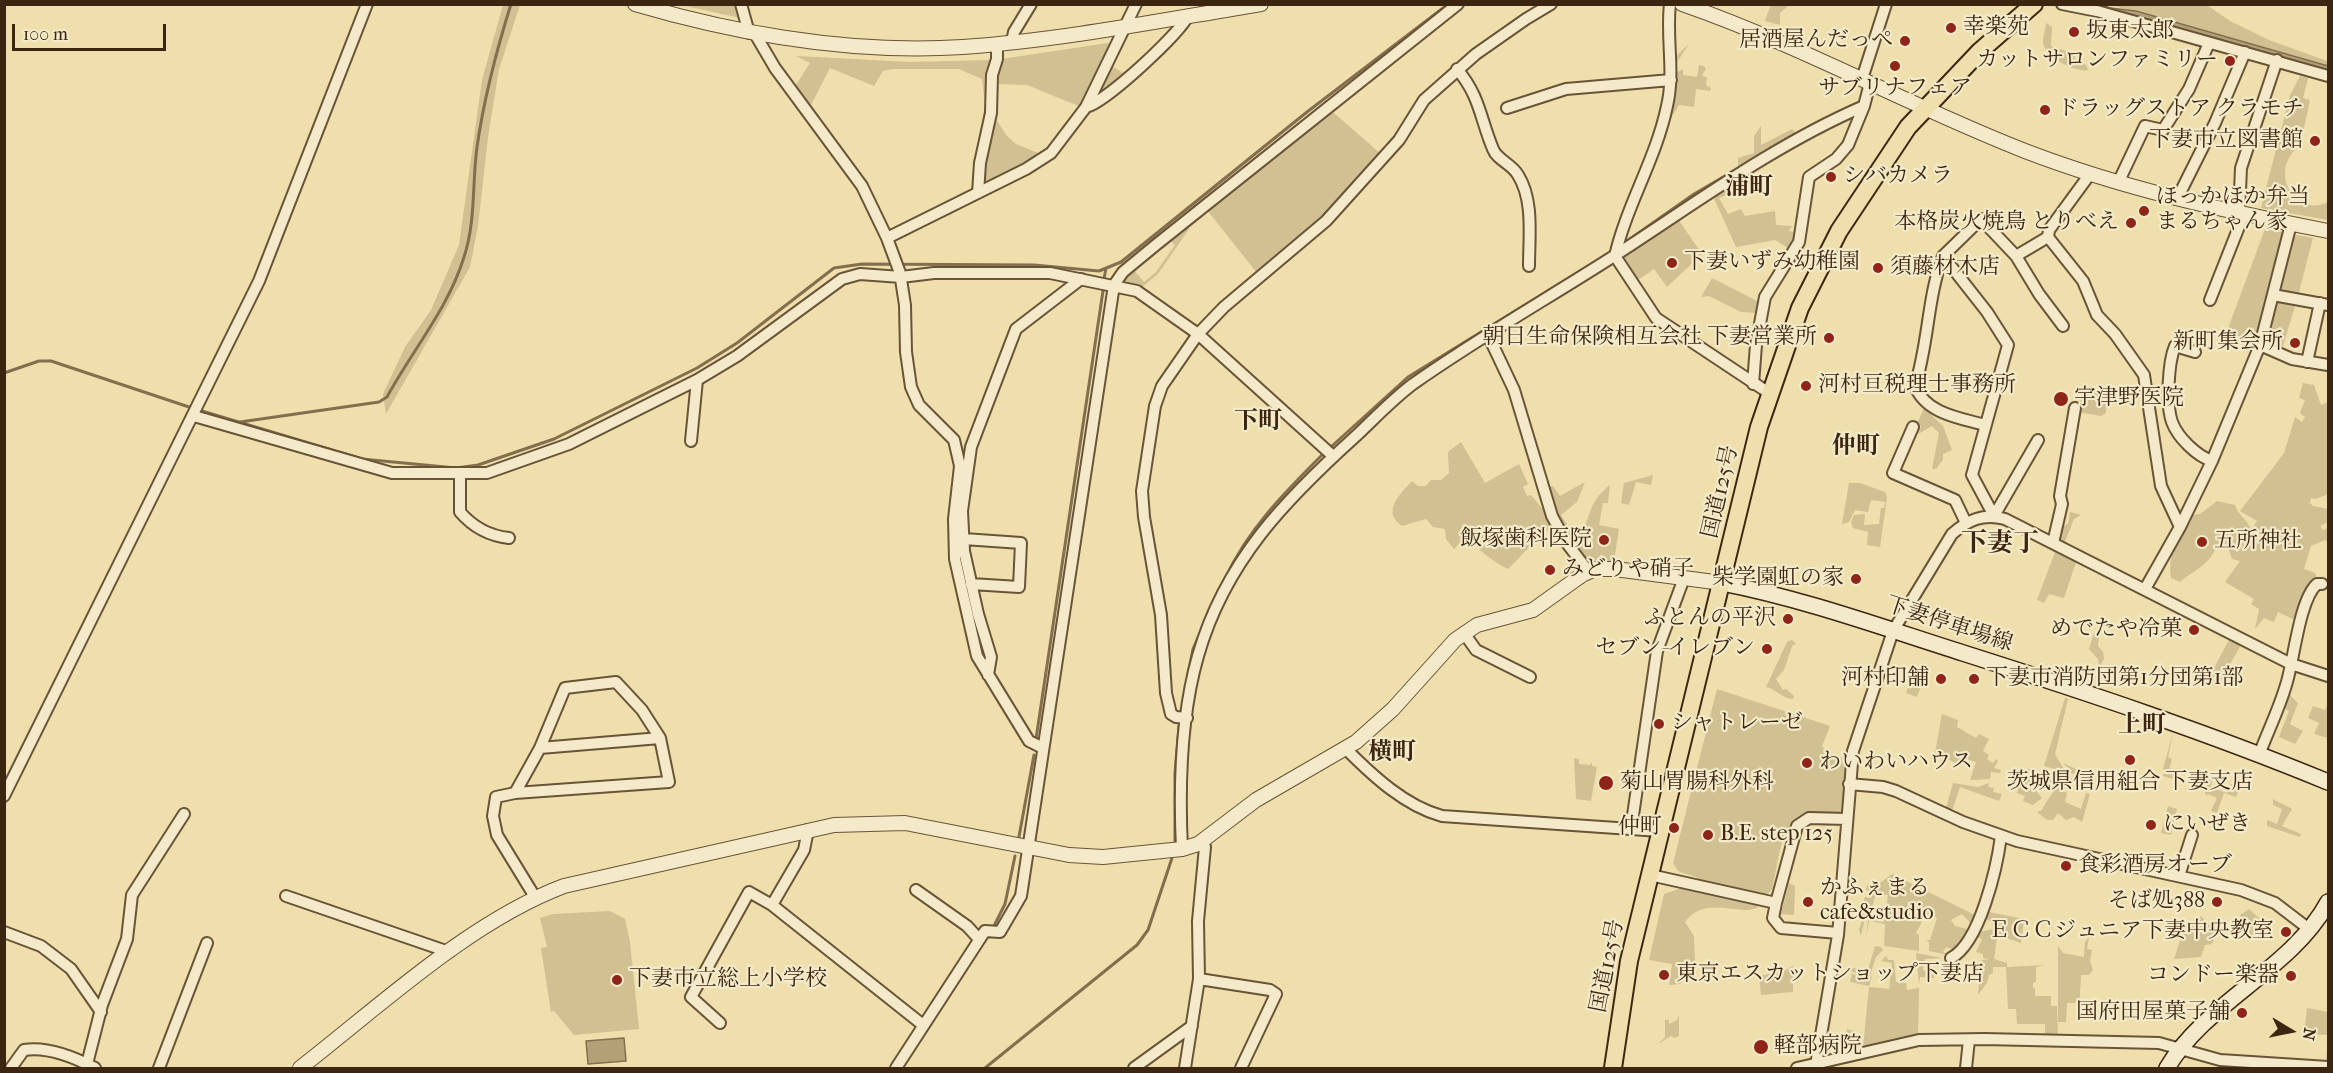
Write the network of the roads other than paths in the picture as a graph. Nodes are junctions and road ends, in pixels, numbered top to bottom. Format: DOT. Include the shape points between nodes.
graph roads {
  1 [pos="367,4"];
  2 [pos="635,4"];
  3 [pos="741,4"];
  4 [pos="1031,4"];
  5 [pos="1136,4"];
  6 [pos="1261,4"];
  7 [pos="1458,4"];
  8 [pos="1551,4"];
  9 [pos="1670,4"];
  10 [pos="1682,4"];
  11 [pos="1886,4"];
  12 [pos="2034,4"];
  13 [pos="2062,4"];
  14 [pos="1227,7"];
  15 [pos="1188,16"];
  16 [pos="1125,25"];
  17 [pos="752,34"];
  18 [pos="1012,42"];
  19 [pos="2209,43"];
  20 [pos="997,44"];
  21 [pos="2245,52"];
  22 [pos="2277,60"];
  23 [pos="1457,69"];
  24 [pos="2328,76"];
  25 [pos="1671,80"];
  26 [pos="1866,81"];
  27 [pos="1864,106"];
  28 [pos="1086,107"];
  29 [pos="1925,107"];
  30 [pos="1507,108"];
  31 [pos="2090,174"];
  32 [pos="2118,183"];
  33 [pos="978,193"];
  34 [pos="2177,199"];
  35 [pos="2241,214"];
  36 [pos="2291,224"];
  37 [pos="2328,231"];
  38 [pos="2048,237"];
  39 [pos="887,238"];
  40 [pos="1615,255"];
  41 [pos="1943,256"];
  42 [pos="2016,256"];
  43 [pos="1529,266"];
  44 [pos="900,275"];
  45 [pos="1082,279"];
  46 [pos="1114,285"];
  47 [pos="2273,295"];
  48 [pos="2210,300"];
  49 [pos="2324,304"];
  50 [pos="2063,326"];
  51 [pos="1198,334"];
  52 [pos="1488,335"];
  53 [pos="2260,345"];
  54 [pos="2195,352"];
  55 [pos="2307,362"];
  56 [pos="2328,365"];
  57 [pos="697,380"];
  58 [pos="1753,384"];
  59 [pos="1769,393"];
  60 [pos="2075,408"];
  61 [pos="194,416"];
  62 [pos="1985,425"];
  63 [pos="1913,427"];
  64 [pos="2038,440"];
  65 [pos="691,441"];
  66 [pos="1333,456"];
  67 [pos="2212,461"];
  68 [pos="460,474"];
  69 [pos="1994,516"];
  70 [pos="1966,523"];
  71 [pos="2180,527"];
  72 [pos="509,538"];
  73 [pos="964,539"];
  74 [pos="2053,543"];
  75 [pos="1588,571"];
  76 [pos="1684,578"];
  77 [pos="971,584"];
  78 [pos="1722,584"];
  79 [pos="2322,584"];
  80 [pos="2145,589"];
  81 [pos="1893,631"];
  82 [pos="1464,633"];
  83 [pos="2291,664"];
  84 [pos="988,675"];
  85 [pos="2328,676"];
  86 [pos="1530,677"];
  87 [pos="1187,718"];
  88 [pos="660,738"];
  89 [pos="540,748"];
  90 [pos="1043,748"];
  91 [pos="1346,749"];
  92 [pos="2259,755"];
  93 [pos="2328,782"];
  94 [pos="1849,784"];
  95 [pos="515,793"];
  96 [pos="4,796"];
  97 [pos="184,814"];
  98 [pos="1847,819"];
  99 [pos="1630,829"];
  100 [pos="808,830"];
  101 [pos="1660,831"];
  102 [pos="2192,835"];
  103 [pos="2001,836"];
  104 [pos="1203,841"];
  105 [pos="1029,848"];
  106 [pos="1182,849"];
  107 [pos="1650,875"];
  108 [pos="2179,876"];
  109 [pos="916,890"];
  110 [pos="286,896"];
  111 [pos="535,897"];
  112 [pos="2328,902"];
  113 [pos="1776,903"];
  114 [pos="772,905"];
  115 [pos="2309,929"];
  116 [pos="4,932"];
  117 [pos="1838,933"];
  118 [pos="982,935"];
  119 [pos="207,943"];
  120 [pos="449,952"];
  121 [pos="1952,958"];
  122 [pos="1198,979"];
  123 [pos="101,1012"];
  124 [pos="720,1023"];
  125 [pos="924,1025"];
  126 [pos="1192,1026"];
  127 [pos="1969,1040"];
  128 [pos="2181,1047"];
  129 [pos="1816,1065"];
  130 [pos="91,1066"];
  131 [pos="2328,1067"];
  132 [pos="10,1068"];
  133 [pos="159,1068"];
  134 [pos="300,1068"];
  135 [pos="896,1068"];
  136 [pos="1134,1068"];
  137 [pos="1185,1068"];
  138 [pos="1241,1068"];
  139 [pos="1613,1068"];
  140 [pos="1797,1068"];
  141 [pos="1966,1068"];
  142 [pos="2168,1068"];
  1 -- 61 [label="street" via="259,281"];
  2 -- 17 [label="street"];
  3 -- 17 [label="street"];
  4 -- 18 [label="street"];
  5 -- 16 [label="street"];
  6 -- 14 [label="street"];
  7 -- 46 [label="street" via="1157,244"];
  8 -- 23 [label="street"];
  9 -- 25 [label="street"];
  10 -- 26 [label="street"];
  11 -- 26 [label="street"];
  12 -- 29 [label="highway, 国道125号"];
  13 -- 19 [label="street"];
  14 -- 15 [label="street"];
  15 -- 16 [label="street"];
  15 -- 28 [label="street" via="1178,32 1121,83"];
  16 -- 18 [label="street"];
  16 -- 28 [label="street"];
  17 -- 20 [label="street" via="882,46"];
  17 -- 39 [label="street" via="862,186"];
  18 -- 20 [label="street"];
  19 -- 21 [label="street"];
  19 -- 32 [label="street" via="2189,88 2163,130 2145,126"];
  20 -- 33 [label="street"];
  21 -- 22 [label="street"];
  21 -- 34 [label="street"];
  22 -- 24 [label="street"];
  22 -- 35 [label="street" via="2241,168"];
  23 -- 43 [label="street" via="1479,102 1492,148 1512,166 1525,190"];
  23 -- 51 [label="street" via="1424,100 1399,140 1326,221 1236,295"];
  25 -- 30 [label="street" via="1566,88"];
  25 -- 40 [label="street" via="1654,151"];
  26 -- 27 [label="street"];
  26 -- 29 [label="street"];
  27 -- 40 [label="street" via="1773,152"];
  27 -- 58 [label="street" via="1848,145 1836,159 1809,177 1799,242 1765,297"];
  28 -- 33 [label="street" via="1051,153"];
  29 -- 31 [label="street"];
  29 -- 59 [label="highway, 国道125号" via="1839,231 1800,308"];
  31 -- 32 [label="street"];
  31 -- 38 [label="street" via="2049,230"];
  32 -- 34 [label="street"];
  33 -- 39 [label="street"];
  34 -- 35 [label="street"];
  35 -- 36 [label="street"];
  35 -- 48 [label="street"];
  36 -- 37 [label="street"];
  36 -- 47 [label="street"];
  38 -- 42 [label="street"];
  38 -- 71 [label="street" via="2082,281 2097,315 2144,375 2162,486"];
  39 -- 44 [label="street"];
  40 -- 52 [label="street"];
  40 -- 58 [label="street" via="1656,318"];
  41 -- 42 [label="street" via="1981,219"];
  41 -- 62 [label="street" via="2008,345"];
  41 -- 62 [label="street" via="1931,297 1926,346 1915,386 1941,413"];
  42 -- 50 [label="street"];
  44 -- 45 [label="street" via="1050,273"];
  44 -- 57 [label="street" via="860,274 842,279 737,356"];
  44 -- 84 [label="street" via="911,387 919,405 954,440 960,466 954,519 955,559 977,656"];
  45 -- 46 [label="street"];
  45 -- 73 [label="street" via="1016,328 971,447 962,511"];
  46 -- 51 [label="street" via="1137,291"];
  46 -- 90 [label="street"];
  47 -- 49 [label="street"];
  47 -- 53 [label="street"];
  49 -- 55 [label="street"];
  51 -- 66 [label="street"];
  51 -- 87 [label="street" via="1162,386 1155,406 1142,491 1161,615 1166,693 1171,714"];
  52 -- 66 [label="street" via="1406,390"];
  52 -- 75 [label="street" via="1514,390 1552,516"];
  53 -- 55 [label="street"];
  53 -- 67 [label="street"];
  54 -- 67 [label="street" via="2175,346 2170,356 2172,423 2201,457"];
  55 -- 56 [label="street"];
  57 -- 65 [label="street"];
  57 -- 68 [label="street" via="569,444 487,473"];
  58 -- 59 [label="street"];
  59 -- 78 [label="highway, 国道125号"];
  60 -- 74 [label="street"];
  61 -- 68 [label="street" via="392,473"];
  61 -- 96 [label="street"];
  62 -- 69 [label="street" via="1972,475"];
  63 -- 70 [label="street" via="1893,473 1955,500"];
  64 -- 69 [label="street"];
  66 -- 87 [label="street" via="1282,505 1240,563 1198,656"];
  67 -- 71 [label="street"];
  68 -- 72 [label="street" via="460,512 470,524"];
  69 -- 70 [label="street"];
  69 -- 74 [label="street"];
  70 -- 81 [label="street" via="1952,534"];
  71 -- 80 [label="street"];
  73 -- 77 [label="street"];
  73 -- 77 [label="street" via="1021,543 1019,587"];
  74 -- 80 [label="street"];
  75 -- 76 [label="street" via="1614,569"];
  75 -- 82 [label="street" via="1533,610 1477,625"];
  76 -- 78 [label="street"];
  76 -- 99 [label="street" via="1656,657"];
  77 -- 84 [label="street" via="991,657"];
  78 -- 81 [label="main road, 下妻停車場線" via="1807,604"];
  78 -- 101 [label="highway, 国道125号"];
  79 -- 83 [label="street" via="2310,593"];
  80 -- 83 [label="street"];
  81 -- 92 [label="main road, 下妻停車場線" via="2052,681"];
  81 -- 94 [label="street" via="1857,738"];
  82 -- 86 [label="street" via="1478,652"];
  82 -- 91 [label="street" via="1393,709"];
  83 -- 85 [label="street"];
  83 -- 92 [label="street"];
  84 -- 90 [label="street" via="1029,741"];
  87 -- 106 [label="street" via="1180,809"];
  88 -- 89 [label="street"];
  88 -- 89 [label="street" via="642,710 616,682 565,688"];
  88 -- 95 [label="street" via="669,782"];
  89 -- 95 [label="street"];
  90 -- 105 [label="street"];
  91 -- 99 [label="street" via="1400,795 1438,815"];
  91 -- 104 [label="street" via="1235,813"];
  92 -- 93 [label="main road, 下妻停車場線"];
  94 -- 98 [label="street"];
  94 -- 103 [label="street" via="1896,791"];
  95 -- 111 [label="street" via="496,797 493,816 497,835"];
  97 -- 123 [label="street" via="132,895 127,939"];
  98 -- 113 [label="street" via="1809,818 1797,826"];
  98 -- 117 [label="street"];
  99 -- 101 [label="street"];
  100 -- 105 [label="street" via="868,822 905,823"];
  100 -- 111 [label="street" via="573,884"];
  100 -- 114 [label="street" via="804,850"];
  101 -- 107 [label="highway, 国道125号"];
  102 -- 108 [label="street"];
  103 -- 108 [label="street"];
  103 -- 121 [label="street" via="1978,924"];
  104 -- 106 [label="street"];
  104 -- 122 [label="street"];
  105 -- 106 [label="street" via="1103,857"];
  105 -- 118 [label="street" via="1021,896 1000,932"];
  107 -- 113 [label="street"];
  107 -- 139 [label="highway, 国道125号" via="1627,971"];
  108 -- 115 [label="street" via="2264,897"];
  109 -- 118 [label="street"];
  110 -- 120 [label="street"];
  111 -- 120 [label="street"];
  112 -- 115 [label="main road"];
  113 -- 117 [label="street" via="1773,918 1781,928"];
  114 -- 124 [label="street" via="749,892 690,997"];
  114 -- 125 [label="street"];
  115 -- 128 [label="main road"];
  116 -- 123 [label="street" via="41,946 71,969"];
  117 -- 129 [label="street"];
  118 -- 125 [label="street"];
  119 -- 133 [label="street"];
  120 -- 134 [label="street"];
  122 -- 126 [label="street"];
  122 -- 138 [label="street" via="1276,994"];
  123 -- 130 [label="street"];
  125 -- 135 [label="street"];
  126 -- 136 [label="street"];
  126 -- 137 [label="street"];
  127 -- 128 [label="street" via="2159,1043"];
  127 -- 129 [label="street" via="1919,1041"];
  127 -- 141 [label="street"];
  128 -- 131 [label="street" via="2200,1057 2220,1060"];
  128 -- 142 [label="main road"];
  129 -- 140 [label="street"];
  130 -- 132 [label="street" via="38,1048 24,1050"];
}
